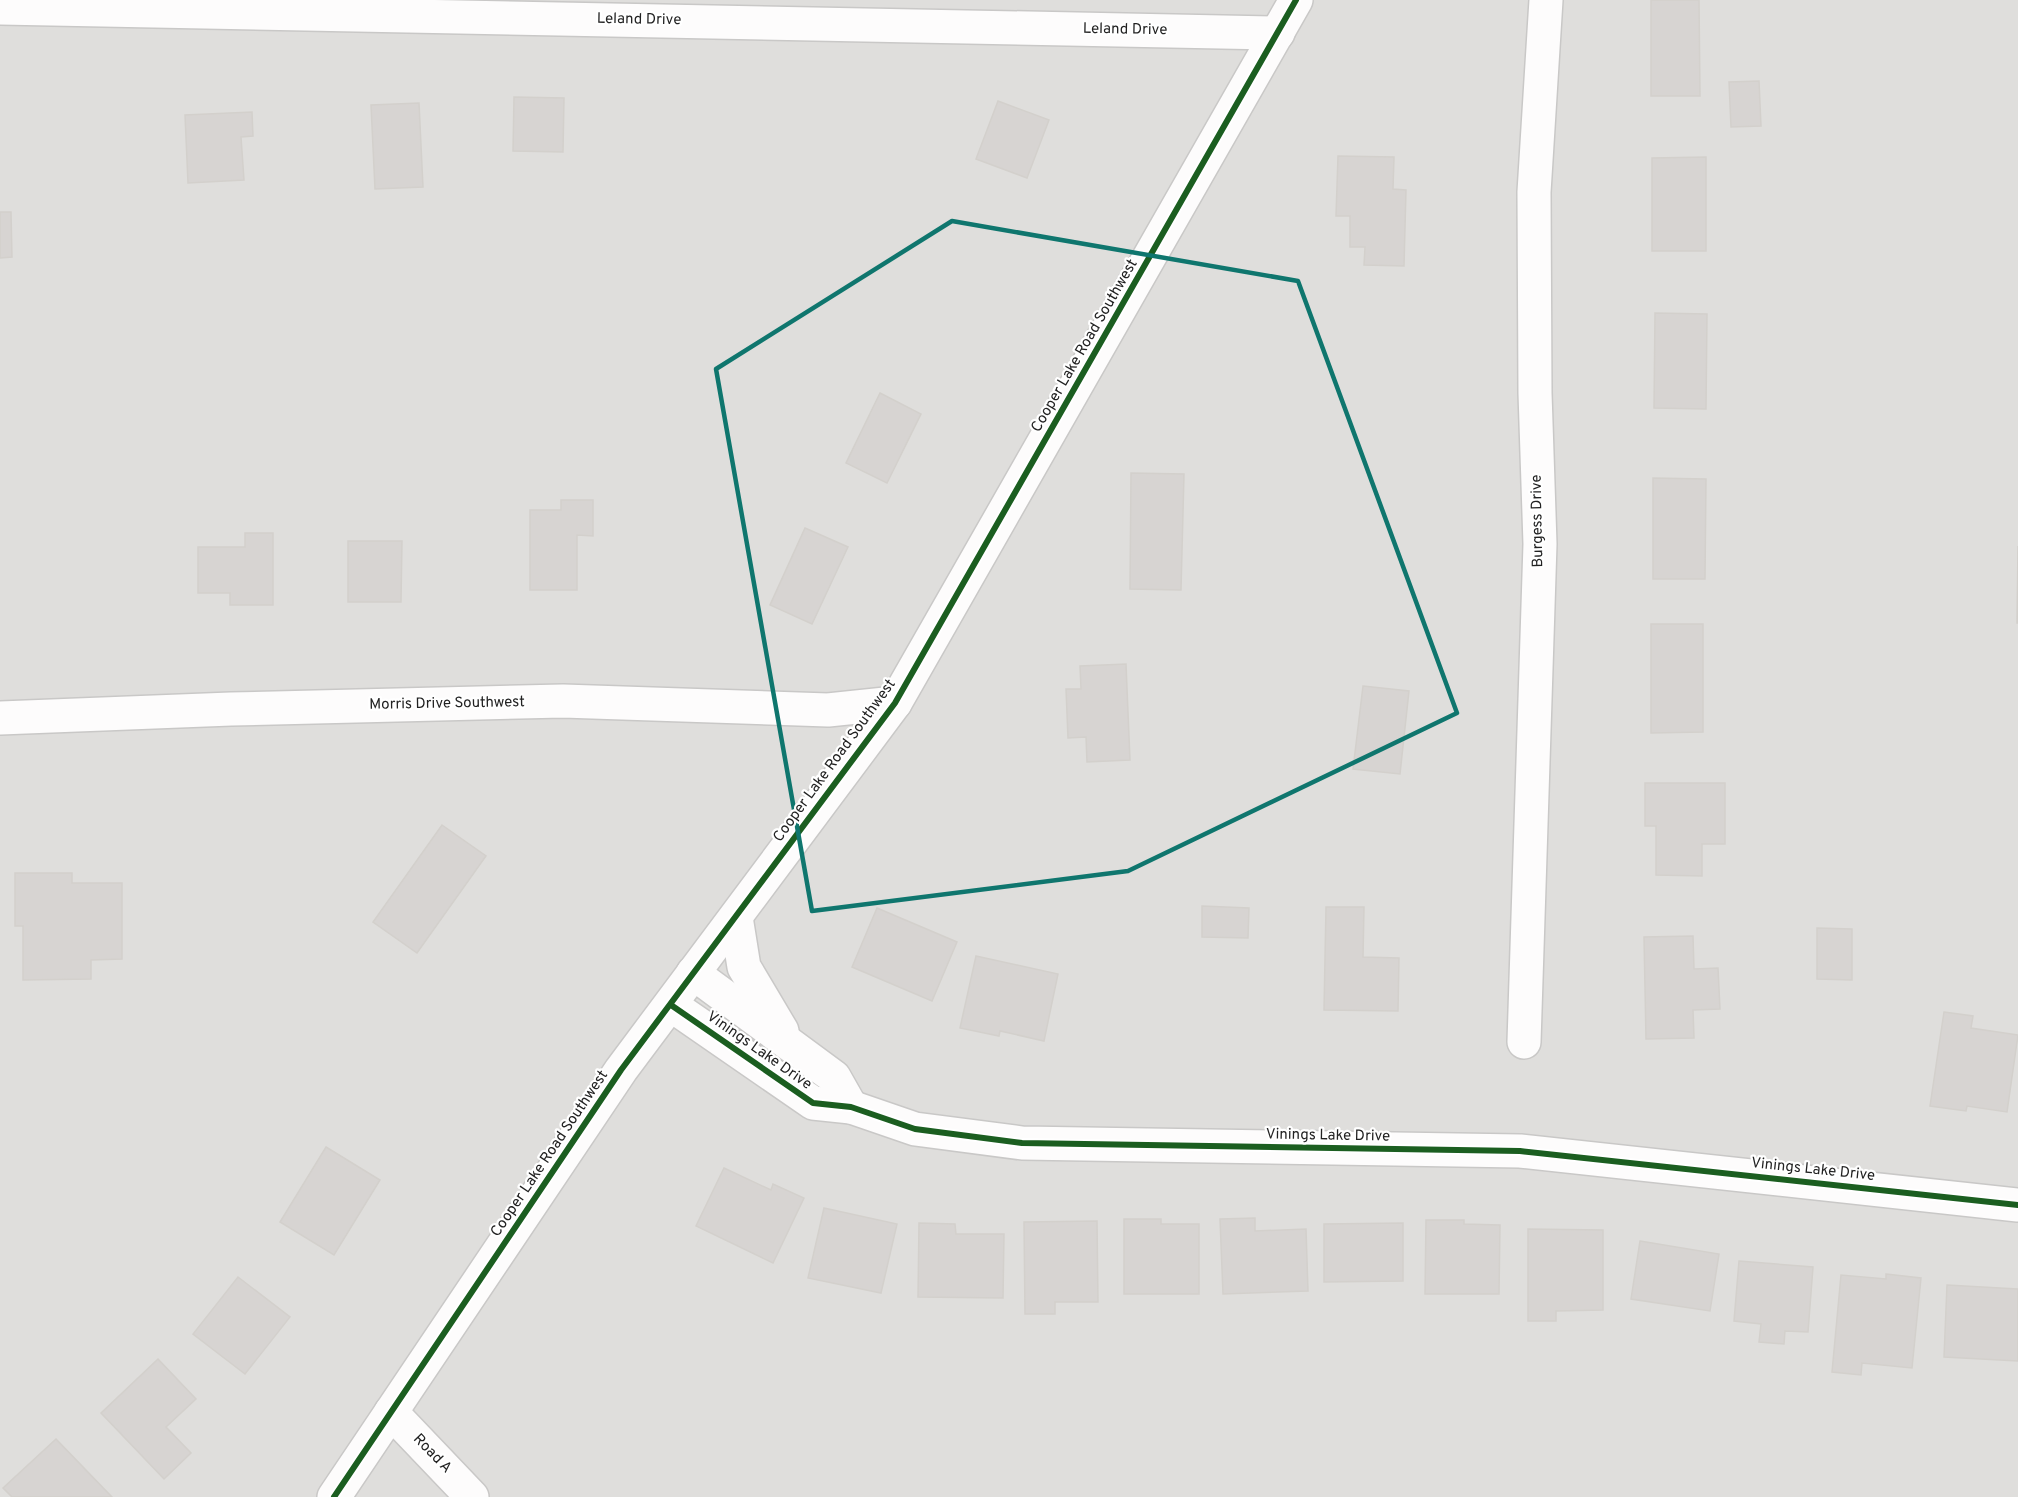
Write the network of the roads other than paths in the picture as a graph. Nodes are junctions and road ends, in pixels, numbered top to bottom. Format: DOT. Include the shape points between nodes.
graph roads {
  1 [pos="1296,0"];
  2 [pos="1546,0"];
  3 [pos="0,8"];
  4 [pos="1278,33"];
  5 [pos="895,703"];
  6 [pos="0,718"];
  7 [pos="736,917"];
  8 [pos="693,973"];
  9 [pos="671,1005"];
  10 [pos="1524,1042"];
  11 [pos="793,1047"];
  12 [pos="851,1107"];
  13 [pos="2018,1205"];
  14 [pos="391,1412"];
  15 [pos="334,1497"];
  16 [pos="472,1497"];
  1 -- 4 [label="street, Cooper Lake Road Southwest"];
  2 -- 10 [label="street, Burgess Drive" via="1534,192 1539,544"];
  3 -- 4 [label="street, Leland Drive"];
  4 -- 5 [label="street, Cooper Lake Road Southwest"];
  5 -- 6 [label="street, Morris Drive Southwest" via="828,710 563,701"];
  5 -- 7 [label="street, Cooper Lake Road Southwest"];
  7 -- 8 [label="street, Cooper Lake Road Southwest"];
  7 -- 11 [label="street" via="744,967"];
  8 -- 9 [label="street, Cooper Lake Road Southwest"];
  8 -- 11 [label="street, Vinings Lake Drive"];
  9 -- 12 [label="street, Vinings Lake Drive" via="813,1103"];
  9 -- 14 [label="street, Cooper Lake Road Southwest" via="621,1070"];
  11 -- 12 [label="street, Vinings Lake Drive" via="834,1077"];
  12 -- 13 [label="street, Vinings Lake Drive" via="915,1129 1022,1143 1520,1151"];
  14 -- 15 [label="street, Cooper Lake Road Southwest"];
  14 -- 16 [label="street, Road A"];
}
